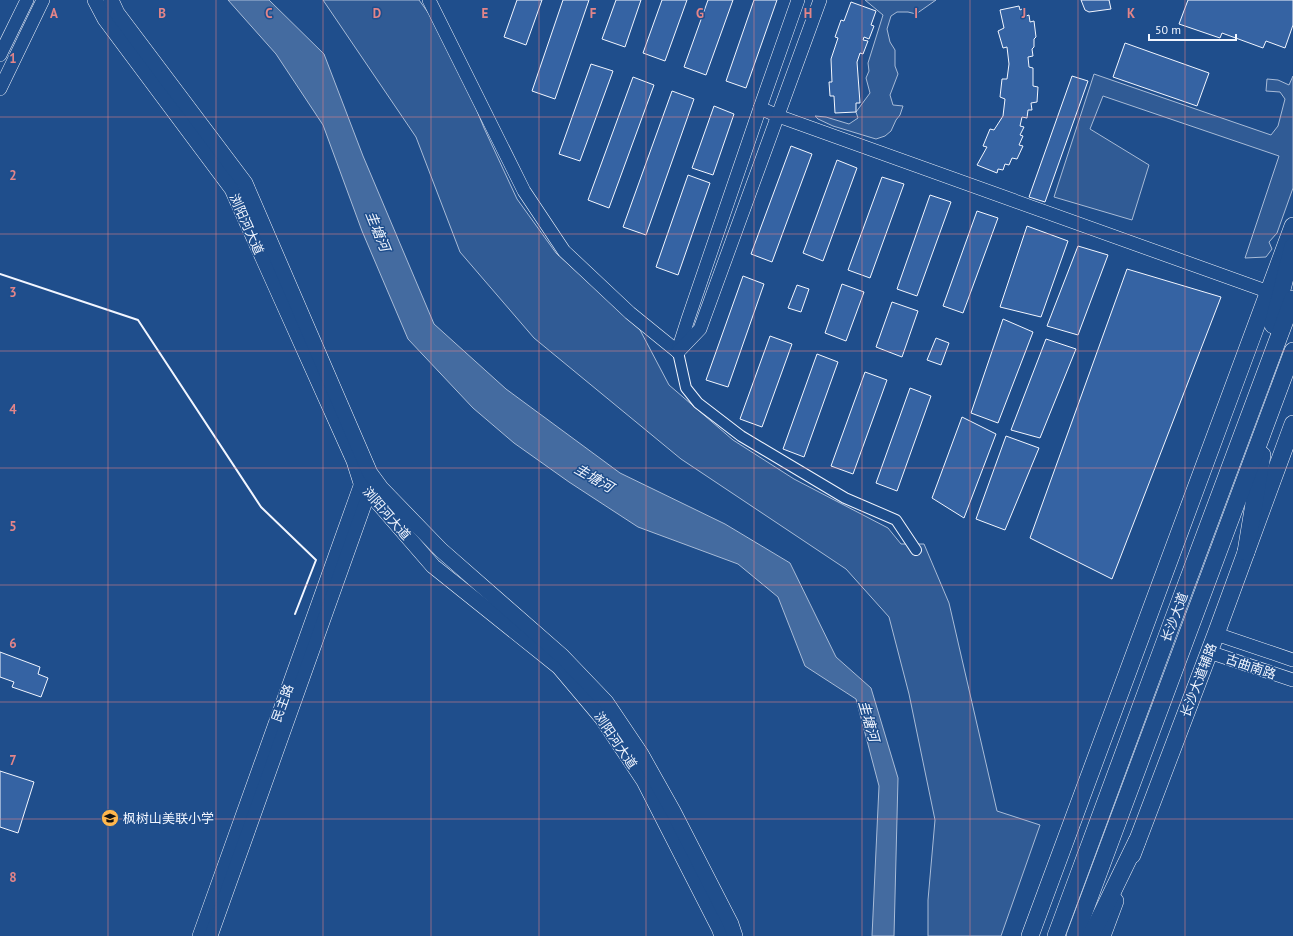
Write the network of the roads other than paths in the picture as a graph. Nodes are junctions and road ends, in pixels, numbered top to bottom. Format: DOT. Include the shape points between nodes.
graph roads {
  1 [pos="27,0"];
  2 [pos="43,0"];
  3 [pos="95,0"];
  4 [pos="111,0"];
  5 [pos="798,0"];
  6 [pos="820,0"];
  7 [pos="432,1"];
  8 [pos="0,55"];
  9 [pos="0,89"];
  10 [pos="760,108"];
  11 [pos="778,116"];
  12 [pos="1293,226"];
  13 [pos="1293,246"];
  14 [pos="1269,292"];
  15 [pos="1293,299"];
  16 [pos="1293,351"];
  17 [pos="678,352"];
  18 [pos="1253,406"];
  19 [pos="1270,413"];
  20 [pos="1293,424"];
  21 [pos="371,484"];
  22 [pos="916,550"];
  23 [pos="1246,552"];
  24 [pos="1216,634"];
  25 [pos="1209,652"];
  26 [pos="1293,660"];
  27 [pos="1293,680"];
  28 [pos="1137,841"];
  29 [pos="1056,933"];
  30 [pos="199,936"];
  31 [pos="211,936"];
  32 [pos="722,936"];
  33 [pos="735,936"];
  34 [pos="1030,936"];
  35 [pos="1075,936"];
  36 [pos="1091,936"];
  37 [pos="1102,936"];
  1 -- 8 [label="street"];
  2 -- 9 [label="street"];
  3 -- 21 [label="main road, 浏阳河大道" via="105,19 232,189 354,461"];
  4 -- 21 [label="main road, 浏阳河大道" via="116,13 245,183"];
  5 -- 10 [label="street"];
  6 -- 11 [label="street"];
  7 -- 17 [label="street" via="524,191 564,251 630,313"];
  10 -- 11 [label="street"];
  10 -- 17 [label="street"];
  11 -- 14 [label="street"];
  11 -- 17 [label="street" via="700,329"];
  12 -- 14 [label="main road"];
  13 -- 18 [label="main road"];
  14 -- 34 [label="main road"];
  15 -- 18 [label="main road, 长沙大道"];
  16 -- 19 [label="main road, 长沙大道"];
  17 -- 22 [label="street" via="686,388 698,403 741,436 845,498 896,520"];
  18 -- 29 [label="main road, 长沙大道"];
  19 -- 23 [label="main road"];
  19 -- 35 [label="main road, 长沙大道"];
  20 -- 23 [label="main road, 长沙大道辅路"];
  21 -- 30 [label="street, 民主路"];
  21 -- 31 [label="street, 民主路"];
  21 -- 32 [label="main road, 浏阳河大道" via="433,566 559,667 602,718 644,781"];
  21 -- 33 [label="main road, 浏阳河大道" via="440,550 562,656 606,702 641,754 673,811"];
  23 -- 24 [label="main road, 长沙大道辅路"];
  24 -- 25 [label="main road, 长沙大道辅路"];
  24 -- 26 [label="street, 古曲南路"];
  25 -- 27 [label="street, 古曲南路"];
  25 -- 28 [label="main road, 长沙大道辅路"];
  28 -- 36 [label="main road"];
  28 -- 37 [label="main road, 长沙大道辅路"];
}
